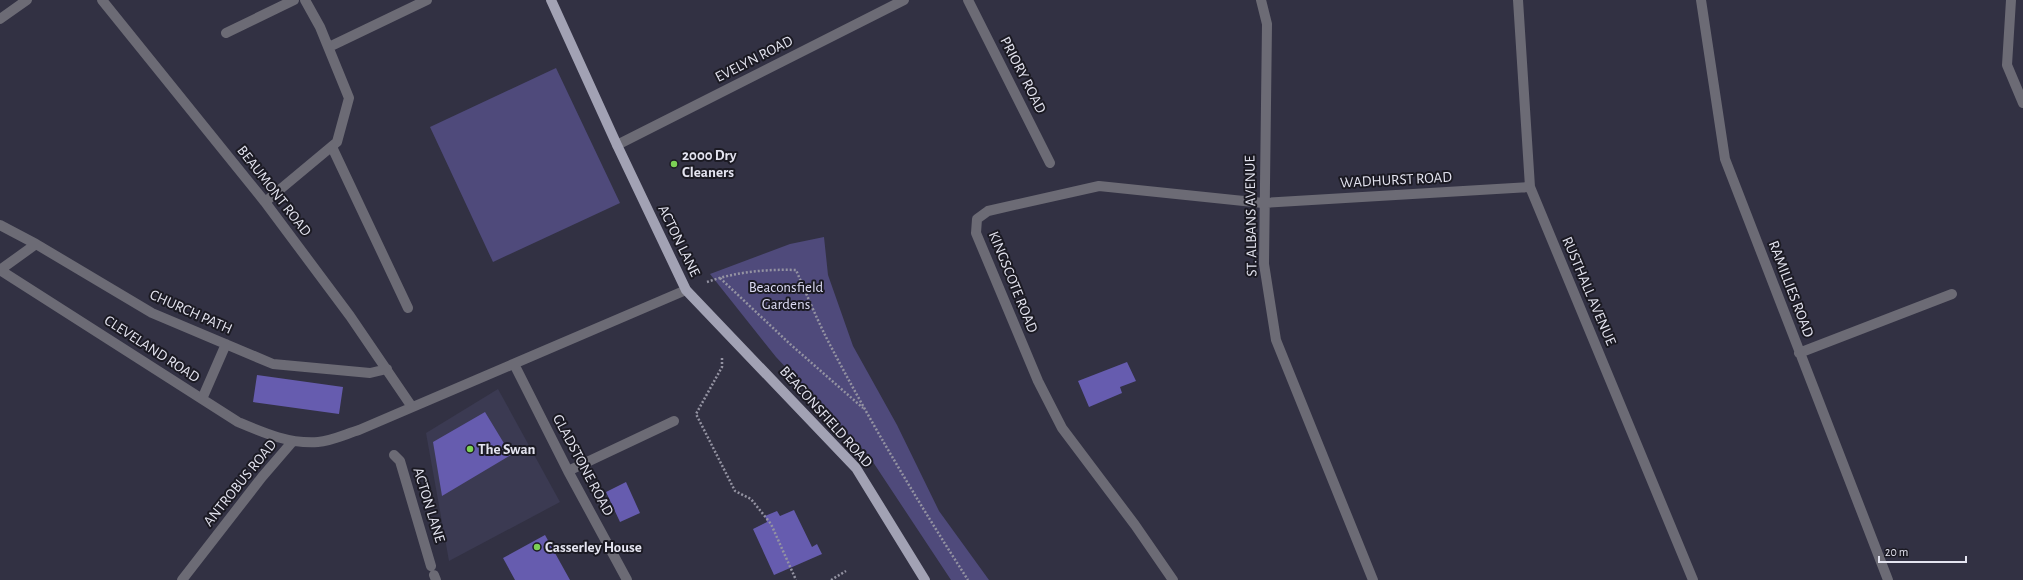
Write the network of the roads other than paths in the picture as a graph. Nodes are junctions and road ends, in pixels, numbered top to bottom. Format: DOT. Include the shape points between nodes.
graph roads {
  1 [pos="27,0"];
  2 [pos="102,0"];
  3 [pos="294,0"];
  4 [pos="305,0"];
  5 [pos="427,0"];
  6 [pos="551,0"];
  7 [pos="904,0"];
  8 [pos="968,0"];
  9 [pos="1260,0"];
  10 [pos="1518,0"];
  11 [pos="1700,0"];
  12 [pos="2011,0"];
  13 [pos="0,19"];
  14 [pos="226,33"];
  15 [pos="329,47"];
  16 [pos="2023,103"];
  17 [pos="617,145"];
  18 [pos="332,147"];
  19 [pos="1050,163"];
  20 [pos="1530,188"];
  21 [pos="265,202"];
  22 [pos="1264,203"];
  23 [pos="0,225"];
  24 [pos="36,244"];
  25 [pos="0,270"];
  26 [pos="686,290"];
  27 [pos="1952,294"];
  28 [pos="408,308"];
  29 [pos="226,344"];
  30 [pos="1799,353"];
  31 [pos="514,364"];
  32 [pos="387,369"];
  33 [pos="202,399"];
  34 [pos="412,407"];
  35 [pos="674,421"];
  36 [pos="293,441"];
  37 [pos="394,455"];
  38 [pos="568,471"];
  39 [pos="434,573"];
  40 [pos="182,580"];
  41 [pos="627,580"];
  42 [pos="925,580"];
  43 [pos="1173,580"];
  44 [pos="1373,580"];
  45 [pos="1693,580"];
  46 [pos="1888,580"];
  1 -- 13 [label="street"];
  2 -- 21 [label="street, BEAUMONT ROAD"];
  3 -- 14 [label="street"];
  4 -- 15 [label="street"];
  5 -- 15 [label="street"];
  6 -- 17 [label="main road, ACTON LANE"];
  7 -- 17 [label="street, EVELYN ROAD"];
  8 -- 19 [label="street, PRIORY ROAD"];
  9 -- 22 [label="street, ST. ALBANS AVENUE" via="1267,24"];
  10 -- 20 [label="street, RUSTHALL AVENUE"];
  11 -- 30 [label="street, RAMILLIES ROAD" via="1725,159"];
  12 -- 16 [label="street" via="2007,65"];
  15 -- 18 [label="street" via="349,98 338,142"];
  17 -- 26 [label="main road, ACTON LANE"];
  18 -- 21 [label="street"];
  18 -- 28 [label="street"];
  20 -- 22 [label="street, WADHURST ROAD"];
  20 -- 45 [label="street, RUSTHALL AVENUE"];
  21 -- 32 [label="street, BEAUMONT ROAD"];
  22 -- 43 [label="street, KINGSCOTE ROAD" via="1098,186 988,211 977,219 976,233 1038,381 1062,428"];
  22 -- 44 [label="street, ST. ALBANS AVENUE" via="1264,264 1276,340"];
  23 -- 24 [label="street, CHURCH PATH"];
  24 -- 25 [label="street"];
  24 -- 29 [label="street, CHURCH PATH" via="152,313"];
  25 -- 33 [label="street, CLEVELAND ROAD"];
  26 -- 31 [label="street, ACTON LANE"];
  26 -- 42 [label="main road, BEACONSFIELD ROAD" via="856,468"];
  27 -- 30 [label="street"];
  29 -- 32 [label="street, CHURCH PATH" via="273,364 370,373"];
  29 -- 33 [label="street"];
  30 -- 46 [label="street, RAMILLIES ROAD"];
  31 -- 34 [label="street, ACTON LANE"];
  31 -- 38 [label="street, GLADSTONE ROAD"];
  32 -- 34 [label="street, BEAUMONT ROAD"];
  33 -- 36 [label="street, CLEVELAND ROAD" via="238,422 268,435"];
  34 -- 36 [label="street, ANTROBUS ROAD" via="360,430 319,442"];
  35 -- 38 [label="street"];
  36 -- 40 [label="street, ANTROBUS ROAD"];
  37 -- 39 [label="street, ACTON LANE" via="400,461"];
  38 -- 41 [label="street, GLADSTONE ROAD"];
}
